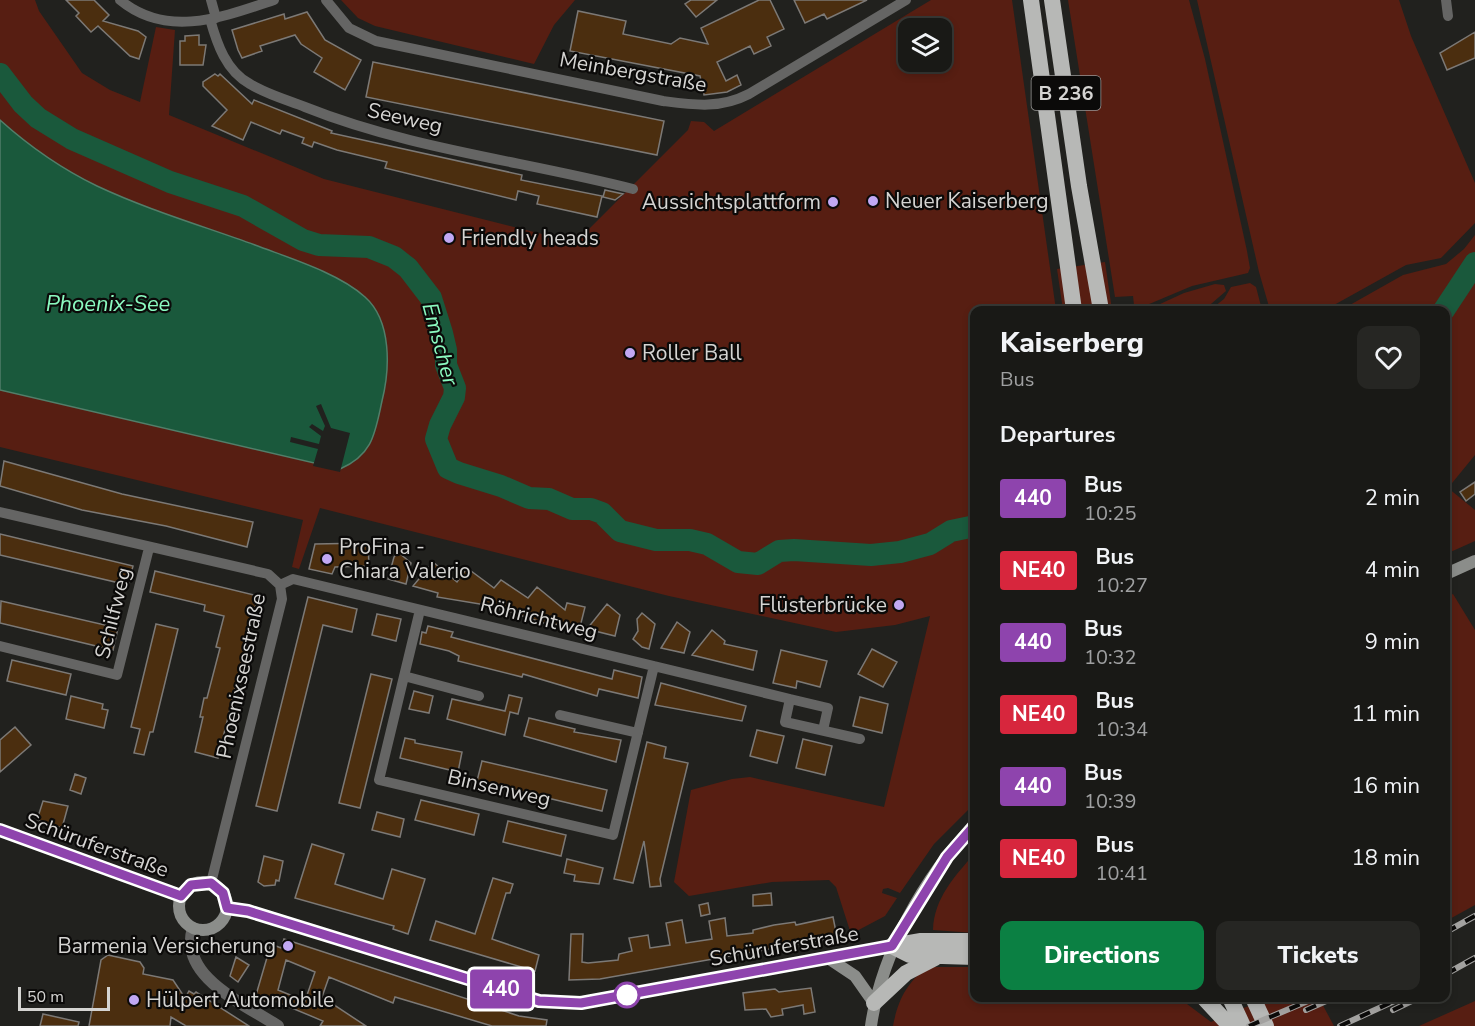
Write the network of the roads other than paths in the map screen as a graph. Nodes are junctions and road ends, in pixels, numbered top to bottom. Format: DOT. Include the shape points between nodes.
graph roads {
  1 [pos="120,0"];
  2 [pos="211,0"];
  3 [pos="274,0"];
  4 [pos="326,0"];
  5 [pos="906,0"];
  6 [pos="1032,0"];
  7 [pos="1052,0"];
  8 [pos="1446,0"];
  9 [pos="1448,16"];
  10 [pos="213,19"];
  11 [pos="633,189"];
  12 [pos="1073,306"];
  13 [pos="1100,306"];
  14 [pos="0,512"];
  15 [pos="149,548"];
  16 [pos="1475,561"];
  17 [pos="1450,572"];
  18 [pos="280,585"];
  19 [pos="420,610"];
  20 [pos="0,646"];
  21 [pos="654,666"];
  22 [pos="404,676"];
  23 [pos="478,696"];
  24 [pos="790,699"];
  25 [pos="560,715"];
  26 [pos="823,730"];
  27 [pos="638,733"];
  28 [pos="860,739"];
  29 [pos="0,830"];
  30 [pos="970,831"];
  31 [pos="211,883"];
  32 [pos="181,896"];
  33 [pos="227,908"];
  34 [pos="193,928"];
  35 [pos="970,941"];
  36 [pos="892,946"];
  37 [pos="936,957"];
  38 [pos="970,957"];
  39 [pos="828,958"];
  40 [pos="1208,1002"];
  41 [pos="1232,1002"];
  42 [pos="1255,1002"];
  43 [pos="1266,1002"];
  44 [pos="874,1004"];
  45 [pos="278,1026"];
  46 [pos="871,1026"];
  47 [pos="1230,1026"];
  48 [pos="1243,1026"];
  49 [pos="1268,1026"];
  1 -- 10 [label="street" via="141,14 168,22"];
  2 -- 10 [label="street, Seeweg"];
  3 -- 10 [label="street"];
  4 -- 5 [label="street, Meinbergstraße" via="349,28 365,37 544,77 705,106 749,94"];
  6 -- 12 [label="highway, B 236"];
  7 -- 13 [label="highway, B 236"];
  8 -- 9 [label="street"];
  10 -- 11 [label="street, Seeweg" via="223,56 234,72 249,84 281,98 349,125"];
  14 -- 15 [label="street, Phoenixseestraße"];
  15 -- 18 [label="street, Phoenixseestraße" via="268,574"];
  15 -- 20 [label="street, Schilfweg" via="117,675"];
  16 -- 17 [label="main road"];
  18 -- 19 [label="street, Röhrichtweg" via="293,579"];
  18 -- 31 [label="street, Phoenixseestraße" via="280,607"];
  19 -- 21 [label="street, Röhrichtweg"];
  19 -- 22 [label="street, Binsenweg"];
  21 -- 24 [label="street, Röhrichtweg"];
  21 -- 27 [label="street, Binsenweg"];
  22 -- 23 [label="street"];
  22 -- 27 [label="street, Binsenweg" via="379,780 613,835"];
  24 -- 26 [label="street, Röhrichtweg" via="828,708"];
  24 -- 26 [label="street" via="785,722"];
  25 -- 27 [label="street"];
  26 -- 28 [label="street"];
  29 -- 32 [label="main road, Schüruferstraße"];
  30 -- 36 [label="main road, Schüruferstraße" via="947,857"];
  31 -- 32 [label="main road" via="191,885"];
  31 -- 33 [label="main road" via="223,893"];
  32 -- 34 [label="main road" via="182,917"];
  33 -- 34 [label="main road" via="215,926"];
  33 -- 39 [label="main road, Schüruferstraße" via="258,914 539,1001 564,1004"];
  34 -- 45 [label="street" via="190,945 196,966"];
  35 -- 36 [label="highway" via="921,941"];
  36 -- 37 [label="highway" via="910,955"];
  36 -- 39 [label="main road, Schüruferstraße"];
  36 -- 44 [label="main road"];
  37 -- 38 [label="highway"];
  37 -- 44 [label="highway" via="906,973"];
  39 -- 44 [label="main road" via="855,976"];
  40 -- 47 [label="highway"];
  41 -- 48 [label="highway"];
  42 -- 49 [label="highway"];
  43 -- 49 [label="highway"];
  44 -- 46 [label="main road"];
}
